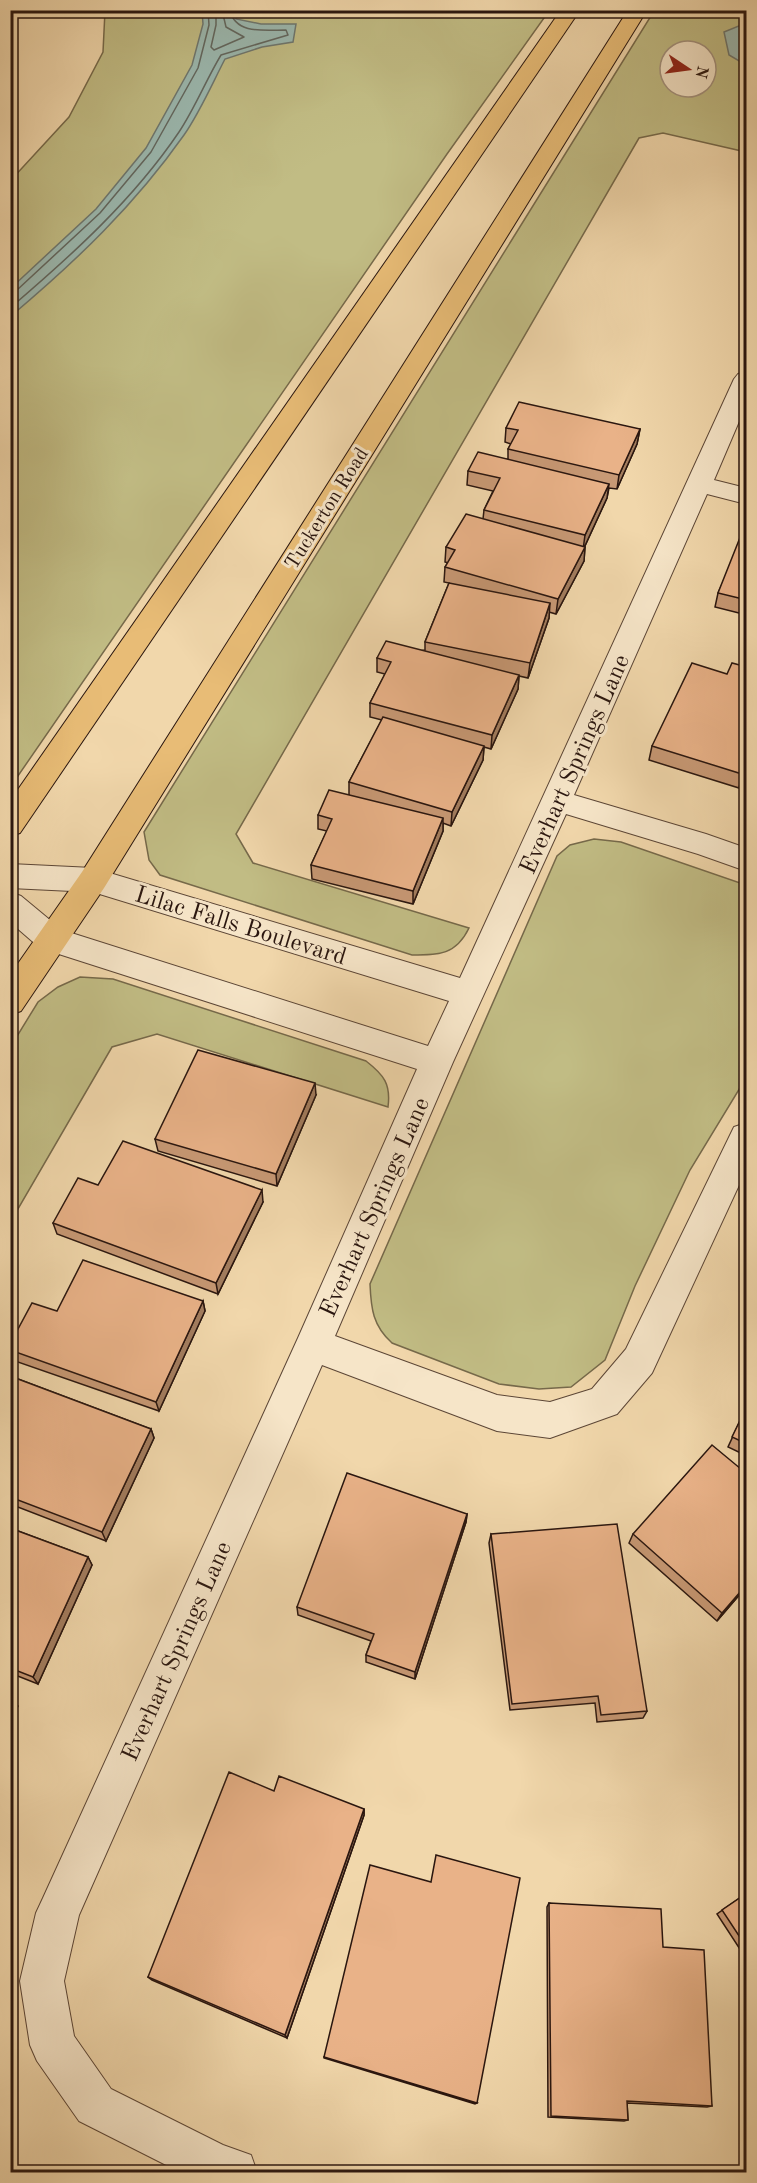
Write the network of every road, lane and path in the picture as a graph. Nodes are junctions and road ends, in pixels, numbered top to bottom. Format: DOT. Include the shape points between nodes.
graph roads {
  1 [pos="571,10"];
  2 [pos="638,10"];
  3 [pos="747,379"];
  4 [pos="699,484"];
  5 [pos="747,496"];
  6 [pos="557,801"];
  7 [pos="10,825"];
  8 [pos="747,860"];
  9 [pos="10,876"];
  10 [pos="93,880"];
  11 [pos="10,904"];
  12 [pos="51,939"];
  13 [pos="469,994"];
  14 [pos="10,1002"];
  15 [pos="437,1062"];
  16 [pos="747,1137"];
  17 [pos="313,1345"];
  18 [pos="234,2172"];
  1 -- 7 [label="main road"];
  2 -- 10 [label="main road, Tuckerton Road"];
  3 -- 4 [label="street, Everhart Springs Lane"];
  4 -- 5 [label="street"];
  4 -- 6 [label="street, Everhart Springs Lane"];
  6 -- 8 [label="street"];
  6 -- 13 [label="street, Everhart Springs Lane"];
  9 -- 10 [label="street, Lilac Falls Boulevard"];
  10 -- 12 [label="main road, Tuckerton Road"];
  10 -- 13 [label="street, Lilac Falls Boulevard"];
  11 -- 12 [label="street"];
  12 -- 14 [label="main road, Tuckerton Road"];
  12 -- 15 [label="street"];
  13 -- 15 [label="street, Everhart Springs Lane"];
  15 -- 17 [label="street, Everhart Springs Lane"];
  16 -- 17 [label="street" via="639,1361 604,1402 550,1420 497,1413"];
  17 -- 18 [label="street, Everhart Springs Lane" via="58,1913 42,1981 53,2044 95,2105"];
}
